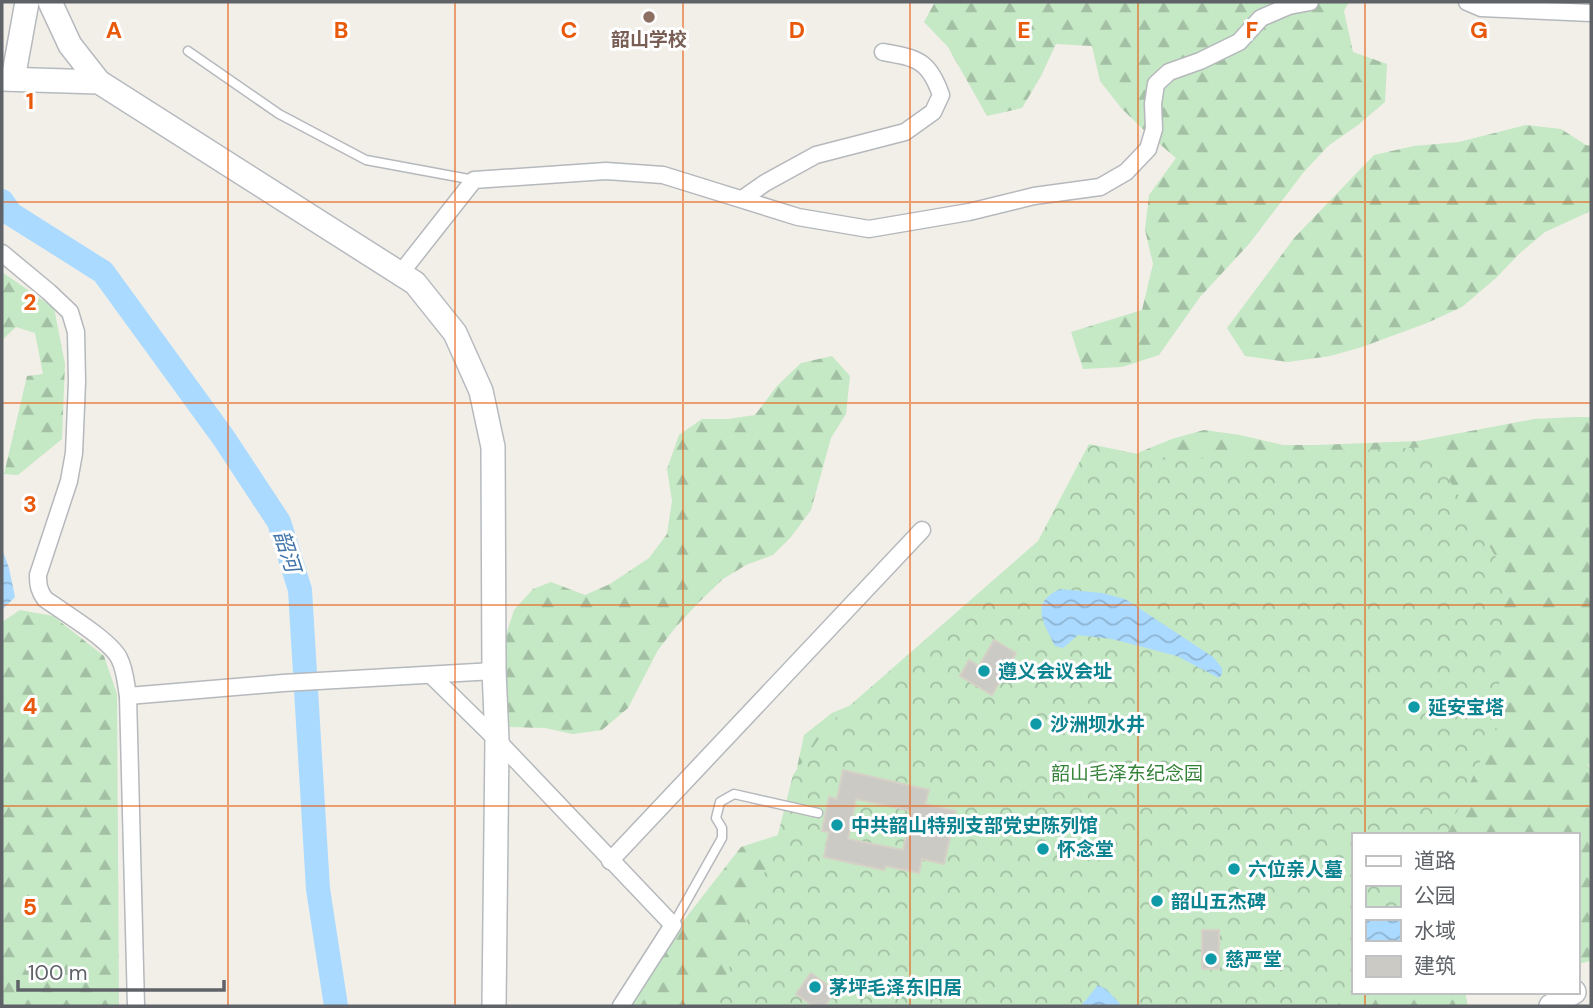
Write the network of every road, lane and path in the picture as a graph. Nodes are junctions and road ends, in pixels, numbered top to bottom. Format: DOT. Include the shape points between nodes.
graph roads {
  1 [pos="27,2"];
  2 [pos="50,2"];
  3 [pos="1310,2"];
  4 [pos="1467,2"];
  5 [pos="1591,13"];
  6 [pos="188,51"];
  7 [pos="883,52"];
  8 [pos="7,79"];
  9 [pos="99,82"];
  10 [pos="474,180"];
  11 [pos="742,199"];
  12 [pos="2,253"];
  13 [pos="400,274"];
  14 [pos="922,530"];
  15 [pos="494,671"];
  16 [pos="431,675"];
  17 [pos="128,696"];
  18 [pos="497,740"];
  19 [pos="818,813"];
  20 [pos="610,861"];
  21 [pos="673,925"];
  22 [pos="1571,994"];
  23 [pos="136,1006"];
  24 [pos="494,1006"];
  25 [pos="621,1006"];
  26 [pos="1551,1006"];
  1 -- 8 [label="main road"];
  2 -- 9 [label="main road" via="70,45"];
  3 -- 11 [label="street" via="1261,18 1239,43 1169,72 1156,84 1154,129 1148,149 1126,172 1100,187 869,229 798,217"];
  4 -- 5 [label="street" via="1481,8"];
  6 -- 10 [label="lane" via="279,114 366,160"];
  7 -- 11 [label="street" via="914,58 934,76 941,95 933,112 905,132 816,155"];
  8 -- 9 [label="main road"];
  9 -- 13 [label="main road"];
  10 -- 11 [label="street" via="606,171 651,174"];
  10 -- 13 [label="street"];
  12 -- 17 [label="street" via="70,312 76,332 74,453 38,575 40,592 115,652"];
  13 -- 15 [label="main road" via="415,283 455,333 486,412 493,447"];
  14 -- 20 [label="street"];
  15 -- 16 [label="street"];
  15 -- 18 [label="main road"];
  16 -- 17 [label="street"];
  16 -- 18 [label="street"];
  17 -- 23 [label="street"];
  18 -- 20 [label="street"];
  18 -- 24 [label="main road"];
  19 -- 21 [label="lane" via="734,794 720,802 716,818 722,838"];
  20 -- 21 [label="street"];
  21 -- 25 [label="street"];
  22 -- 26 [label="main road"];
}
